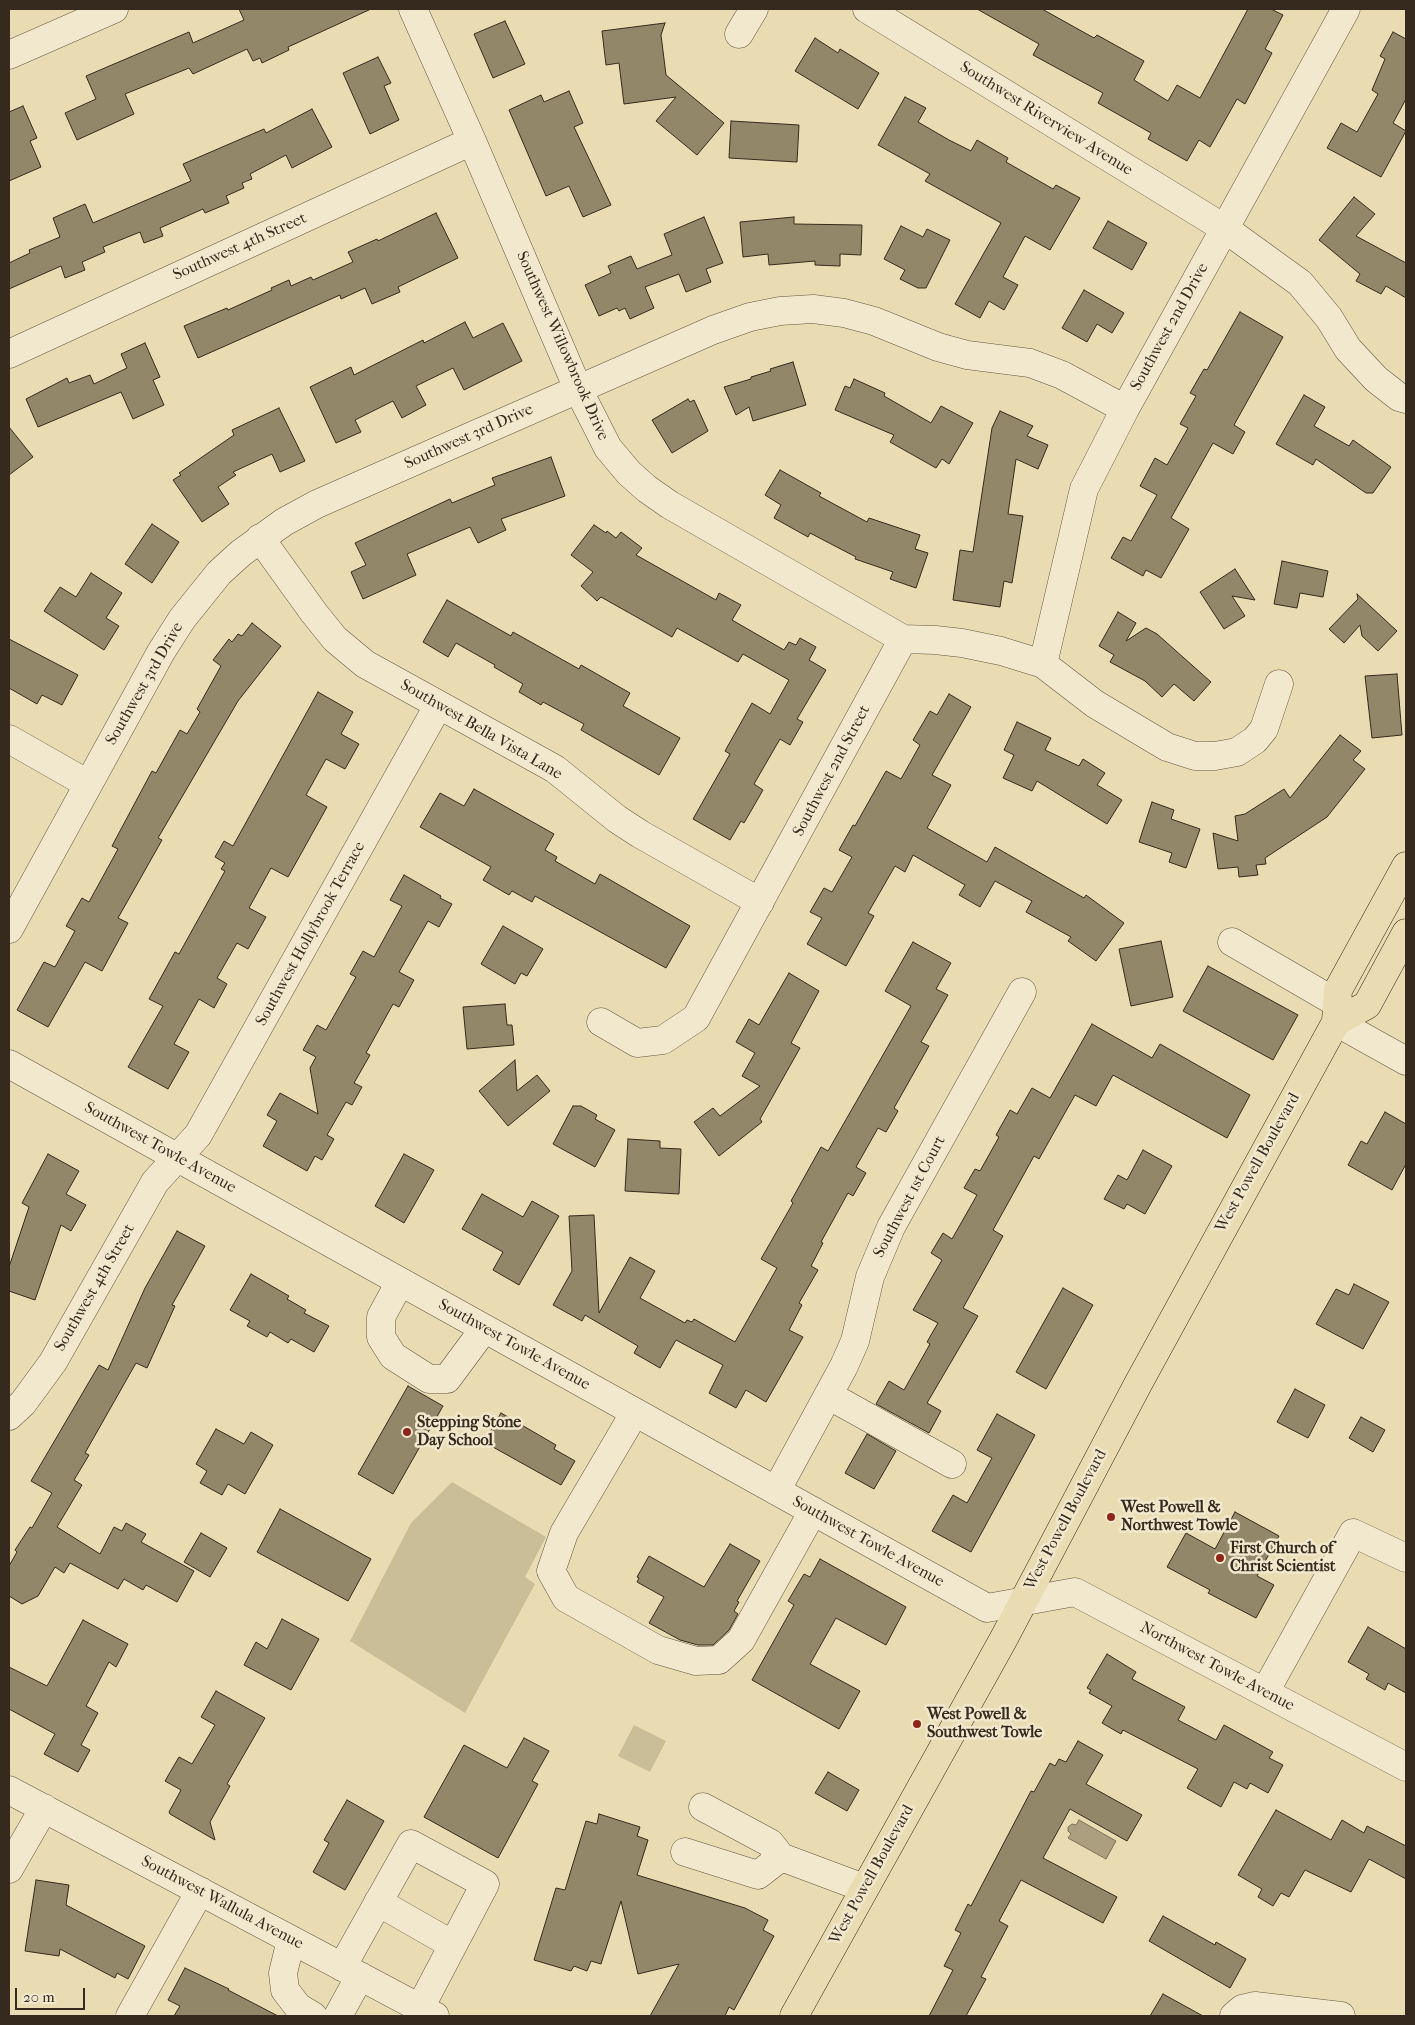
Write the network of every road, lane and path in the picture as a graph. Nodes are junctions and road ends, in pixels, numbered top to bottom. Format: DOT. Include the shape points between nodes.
graph roads {
  1 [pos="114,9"];
  2 [pos="413,9"];
  3 [pos="754,9"];
  4 [pos="867,9"];
  5 [pos="1346,9"];
  6 [pos="739,34"];
  7 [pos="9,55"];
  8 [pos="472,141"];
  9 [pos="1224,228"];
  10 [pos="9,354"];
  11 [pos="578,389"];
  12 [pos="1406,399"];
  13 [pos="1125,409"];
  14 [pos="260,538"];
  15 [pos="903,639"];
  16 [pos="1043,664"];
  17 [pos="1279,684"];
  18 [pos="438,706"];
  19 [pos="9,739"];
  20 [pos="88,784"];
  21 [pos="1406,866"];
  22 [pos="760,902"];
  23 [pos="9,930"];
  24 [pos="1406,933"];
  25 [pos="1232,942"];
  26 [pos="1022,992"];
  27 [pos="1336,1012"];
  28 [pos="601,1022"];
  29 [pos="1406,1061"];
  30 [pos="9,1064"];
  31 [pos="177,1157"];
  32 [pos="400,1282"];
  33 [pos="484,1328"];
  34 [pos="828,1395"];
  35 [pos="635,1412"];
  36 [pos="9,1416"];
  37 [pos="952,1464"];
  38 [pos="776,1491"];
  39 [pos="812,1511"];
  40 [pos="1406,1558"];
  41 [pos="1023,1602"];
  42 [pos="1264,1692"];
  43 [pos="1406,1767"];
  44 [pos="9,1790"];
  45 [pos="703,1807"];
  46 [pos="44,1808"];
  47 [pos="685,1852"];
  48 [pos="780,1857"];
  49 [pos="9,1869"];
  50 [pos="864,1888"];
  51 [pos="200,1891"];
  52 [pos="378,1902"];
  53 [pos="291,1940"];
  54 [pos="453,1945"];
  55 [pos="351,1972"];
  56 [pos="427,2012"];
  57 [pos="130,2016"];
  58 [pos="313,2016"];
  59 [pos="338,2016"];
  60 [pos="794,2016"];
  61 [pos="1234,2016"];
  62 [pos="1341,2016"];
  1 -- 7 [label="street"];
  2 -- 8 [label="street, Southwest Willowbrook Drive"];
  3 -- 6 [label="street"];
  4 -- 9 [label="street, Southwest Riverview Avenue"];
  5 -- 9 [label="street, Southwest 2nd Drive"];
  8 -- 10 [label="street, Southwest 4th Street"];
  8 -- 11 [label="street, Southwest Willowbrook Drive"];
  9 -- 12 [label="street, Southwest Riverview Avenue" via="1300,283 1348,350 1376,379"];
  9 -- 13 [label="street, Southwest 2nd Drive"];
  11 -- 13 [label="street, Southwest 3rd Drive" via="750,317 812,309 874,321 967,355 1030,363 1062,374"];
  11 -- 14 [label="street, Southwest 3rd Drive" via="317,504"];
  11 -- 15 [label="street, Southwest Willowbrook Drive" via="608,448 647,488 670,505"];
  13 -- 16 [label="street, Southwest 2nd Drive" via="1084,488"];
  14 -- 18 [label="street, Southwest Bella Vista Lane" via="314,613 347,651"];
  14 -- 20 [label="street, Southwest 3rd Drive" via="219,573 182,619"];
  15 -- 16 [label="street, Southwest Willowbrook Drive" via="962,643"];
  15 -- 22 [label="street, Southwest 2nd Street"];
  16 -- 17 [label="street, Southwest Willowbrook Drive" via="1141,733 1167,747 1195,756 1236,752 1255,740 1264,729"];
  18 -- 22 [label="street, Southwest Bella Vista Lane" via="555,769 640,834"];
  18 -- 31 [label="street, Southwest Hollybrook Terrace" via="198,1135"];
  19 -- 20 [label="street"];
  20 -- 23 [label="street, Southwest 3rd Drive"];
  21 -- 27 [label="main road, West Powell Boulevard" via="1338,990"];
  22 -- 28 [label="street, Southwest 2nd Street" via="696,1018 664,1040 637,1042"];
  24 -- 27 [label="main road" via="1367,1005"];
  25 -- 27 [label="street"];
  26 -- 34 [label="street, Southwest 1st Court" via="891,1227 870,1277 855,1341"];
  27 -- 29 [label="street"];
  27 -- 41 [label="main road, West Powell Boulevard"];
  30 -- 31 [label="street, Southwest Towle Avenue"];
  31 -- 32 [label="street, Southwest Towle Avenue"];
  31 -- 36 [label="street, Southwest 4th Street" via="155,1182 53,1362"];
  32 -- 33 [label="street, Southwest Towle Avenue"];
  32 -- 33 [label="street" via="381,1317 382,1337 394,1356 429,1379 447,1379"];
  33 -- 35 [label="street, Southwest Towle Avenue"];
  34 -- 37 [label="street"];
  34 -- 38 [label="street, Southwest 1st Court"];
  35 -- 38 [label="street, Southwest Towle Avenue"];
  35 -- 39 [label="street" via="564,1533 551,1571 566,1598 658,1650 696,1661 719,1660 741,1640"];
  38 -- 39 [label="street, Southwest Towle Avenue"];
  39 -- 41 [label="street, Southwest Towle Avenue" via="988,1608"];
  40 -- 42 [label="street" via="1353,1532"];
  41 -- 42 [label="street, Northwest Towle Avenue" via="1075,1592"];
  41 -- 50 [label="main road, West Powell Boulevard"];
  42 -- 43 [label="street, Northwest Towle Avenue"];
  44 -- 46 [label="street, Southwest Wallula Avenue"];
  45 -- 48 [label="street" via="770,1843"];
  46 -- 49 [label="street"];
  46 -- 51 [label="street, Southwest Wallula Avenue"];
  47 -- 48 [label="street" via="758,1875"];
  48 -- 50 [label="street"];
  50 -- 60 [label="main road, West Powell Boulevard"];
  51 -- 53 [label="street, Southwest Wallula Avenue"];
  51 -- 57 [label="street"];
  52 -- 54 [label="street"];
  52 -- 54 [label="street" via="411,1844 485,1884"];
  52 -- 55 [label="street"];
  53 -- 55 [label="street, Southwest Wallula Avenue"];
  53 -- 58 [label="street" via="283,1973 285,1990 298,2008"];
  54 -- 56 [label="street"];
  55 -- 56 [label="street, Southwest Wallula Avenue"];
  55 -- 59 [label="street"];
  61 -- 62 [label="street" via="1242,2009 1255,2006"];
}
